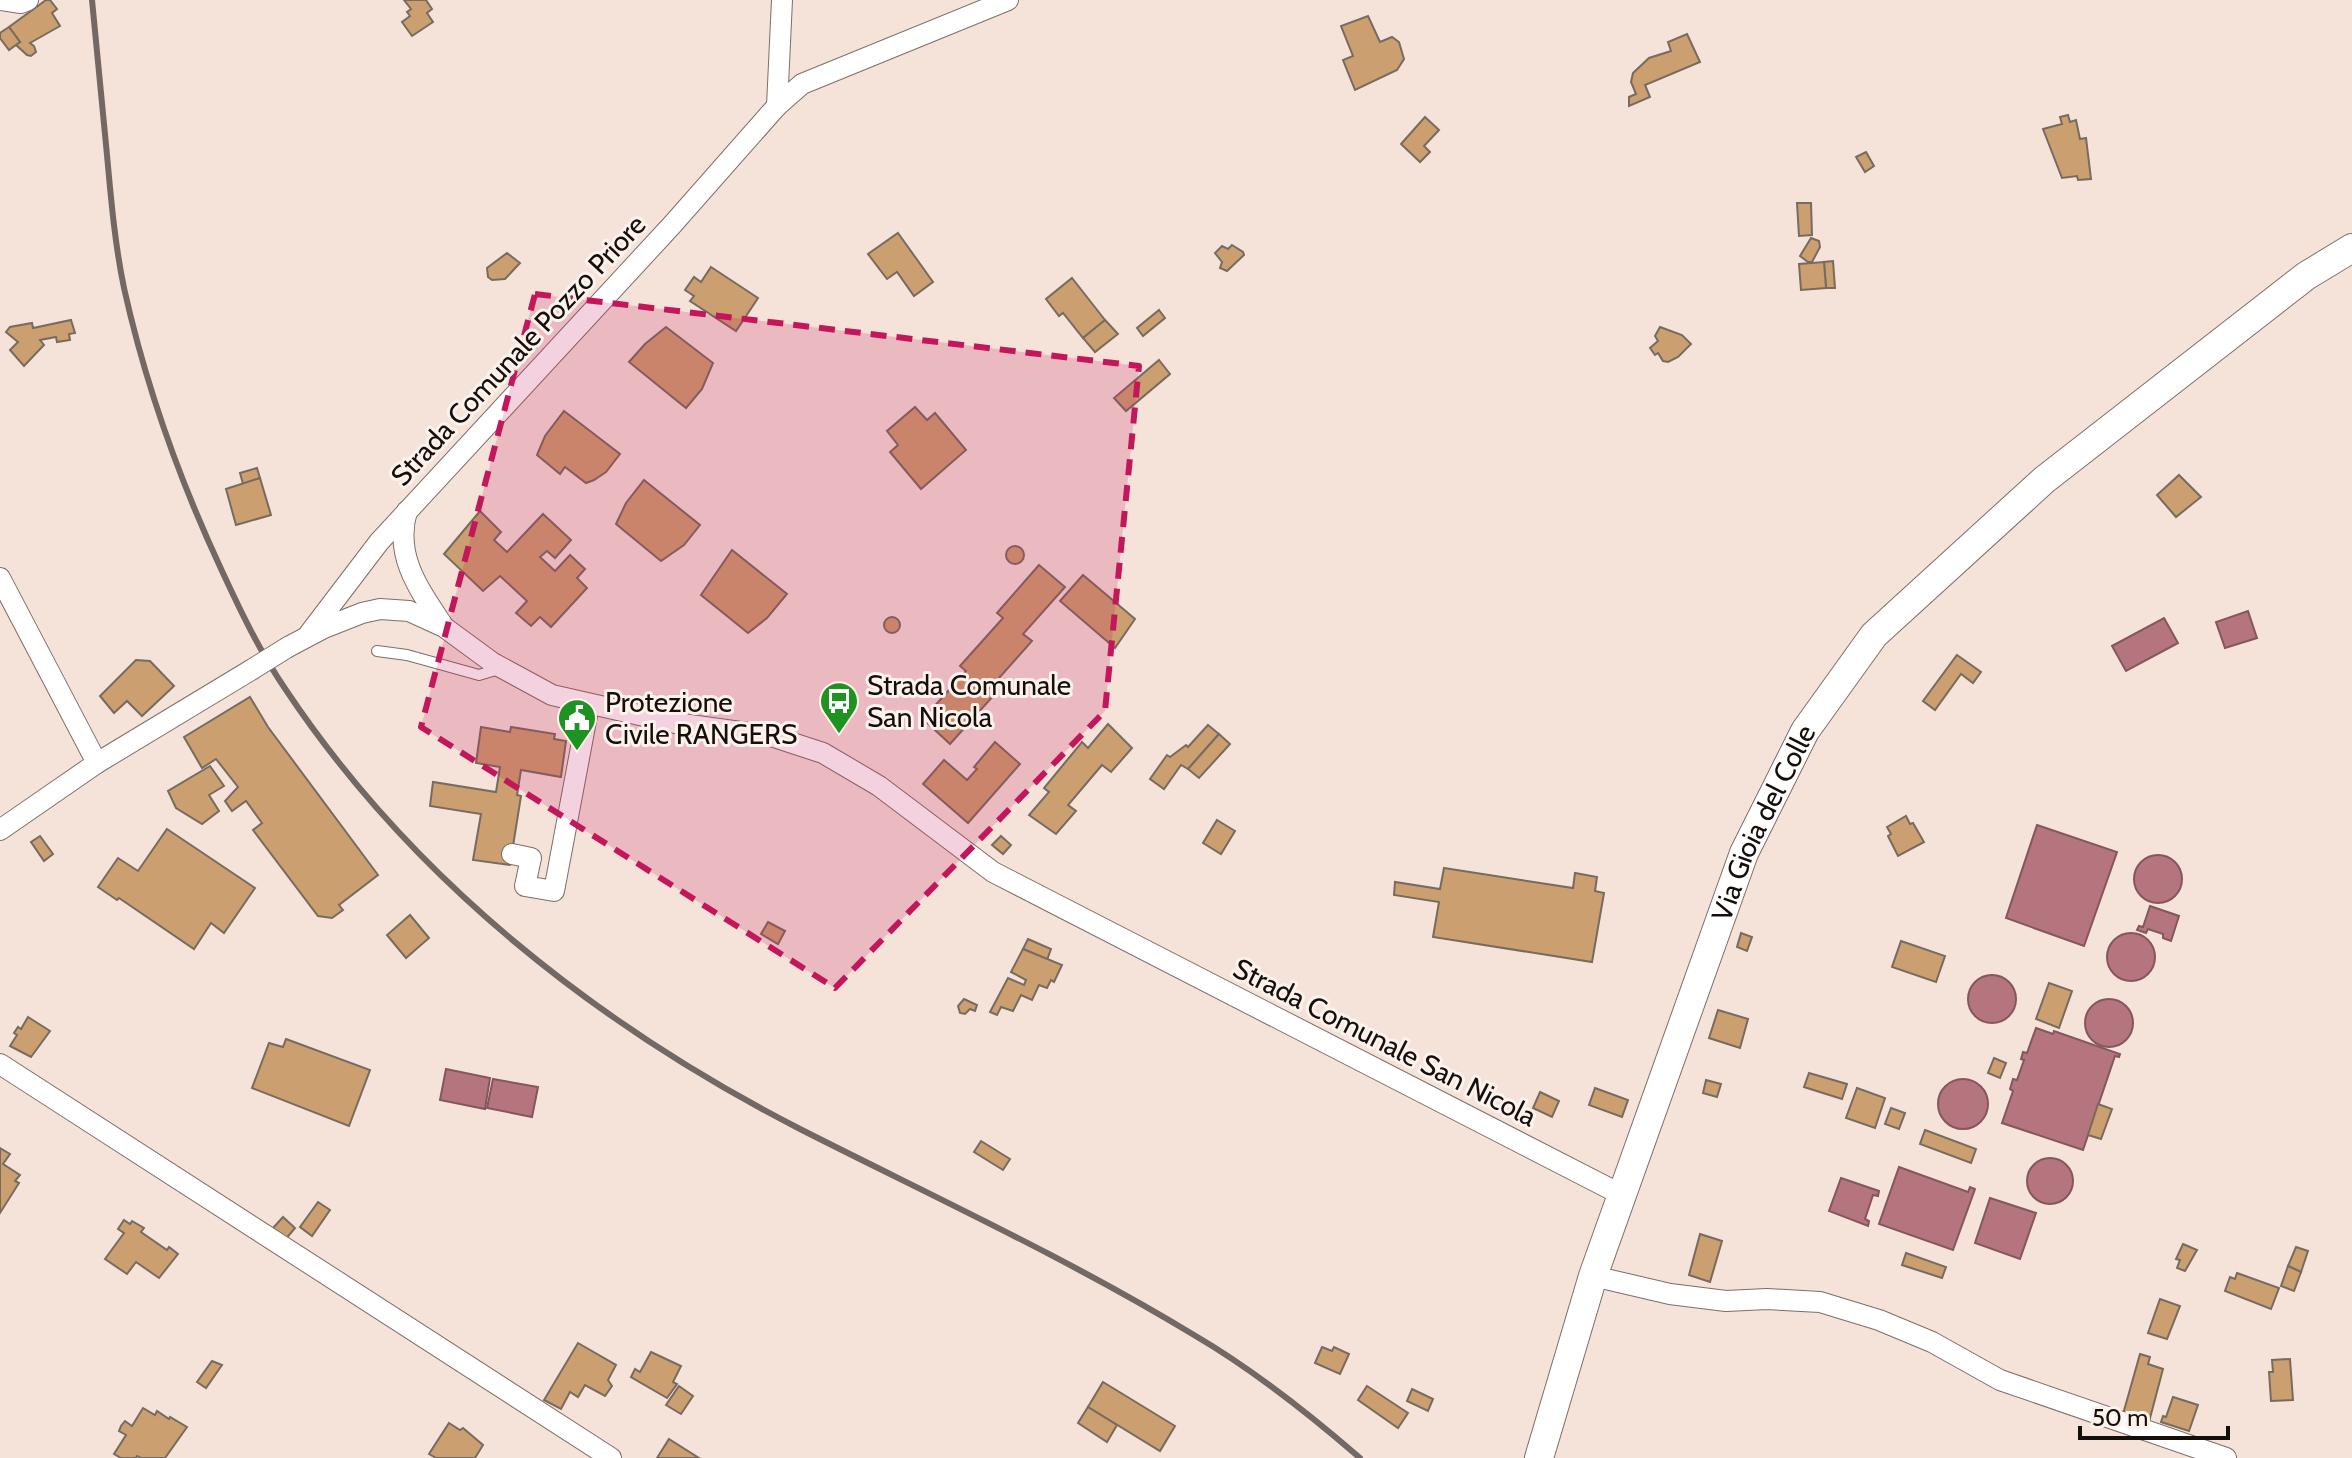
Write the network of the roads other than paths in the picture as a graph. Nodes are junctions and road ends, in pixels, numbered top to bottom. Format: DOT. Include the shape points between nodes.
graph roads {
  1 [pos="0,0"];
  2 [pos="28,0"];
  3 [pos="782,0"];
  4 [pos="1008,0"];
  5 [pos="777,106"];
  6 [pos="2352,248"];
  7 [pos="407,511"];
  8 [pos="0,578"];
  9 [pos="348,580"];
  10 [pos="362,613"];
  11 [pos="444,627"];
  12 [pos="297,642"];
  13 [pos="377,651"];
  14 [pos="501,668"];
  15 [pos="589,705"];
  16 [pos="97,763"];
  17 [pos="0,830"];
  18 [pos="512,854"];
  19 [pos="0,1064"];
  20 [pos="1622,1195"];
  21 [pos="1593,1276"];
  22 [pos="611,1458"];
  23 [pos="1539,1458"];
  24 [pos="2226,1458"];
  1 -- 2 [label="street"];
  3 -- 5 [label="street"];
  4 -- 5 [label="street, Strada Comunale Pozzo Priore" via="802,84"];
  5 -- 7 [label="street, Strada Comunale Pozzo Priore"];
  6 -- 20 [label="main road, Via Gioia del Colle" via="2306,276 2044,480 1874,635 1805,731 1744,853"];
  7 -- 9 [label="street, Strada Comunale Pozzo Priore"];
  7 -- 11 [label="street" via="405,559"];
  8 -- 16 [label="street"];
  9 -- 10 [label="street"];
  9 -- 12 [label="street, Strada Comunale Pozzo Priore"];
  10 -- 11 [label="street" via="409,611"];
  10 -- 12 [label="street"];
  11 -- 14 [label="street, Strada Comunale San Nicola"];
  12 -- 16 [label="street, bridge"];
  13 -- 14 [label="lane" via="479,675"];
  14 -- 15 [label="street, Strada Comunale San Nicola" via="552,695"];
  15 -- 18 [label="street" via="554,891 525,886 531,858"];
  15 -- 20 [label="street, Strada Comunale San Nicola" via="771,736 823,753 879,786 993,872"];
  16 -- 17 [label="street"];
  19 -- 22 [label="street"];
  20 -- 21 [label="main road, Via Gioia del Colle"];
  21 -- 23 [label="main road, Via Gioia del Colle"];
  21 -- 24 [label="street" via="1726,1301 1820,1302 1932,1342 2000,1380"];
}
